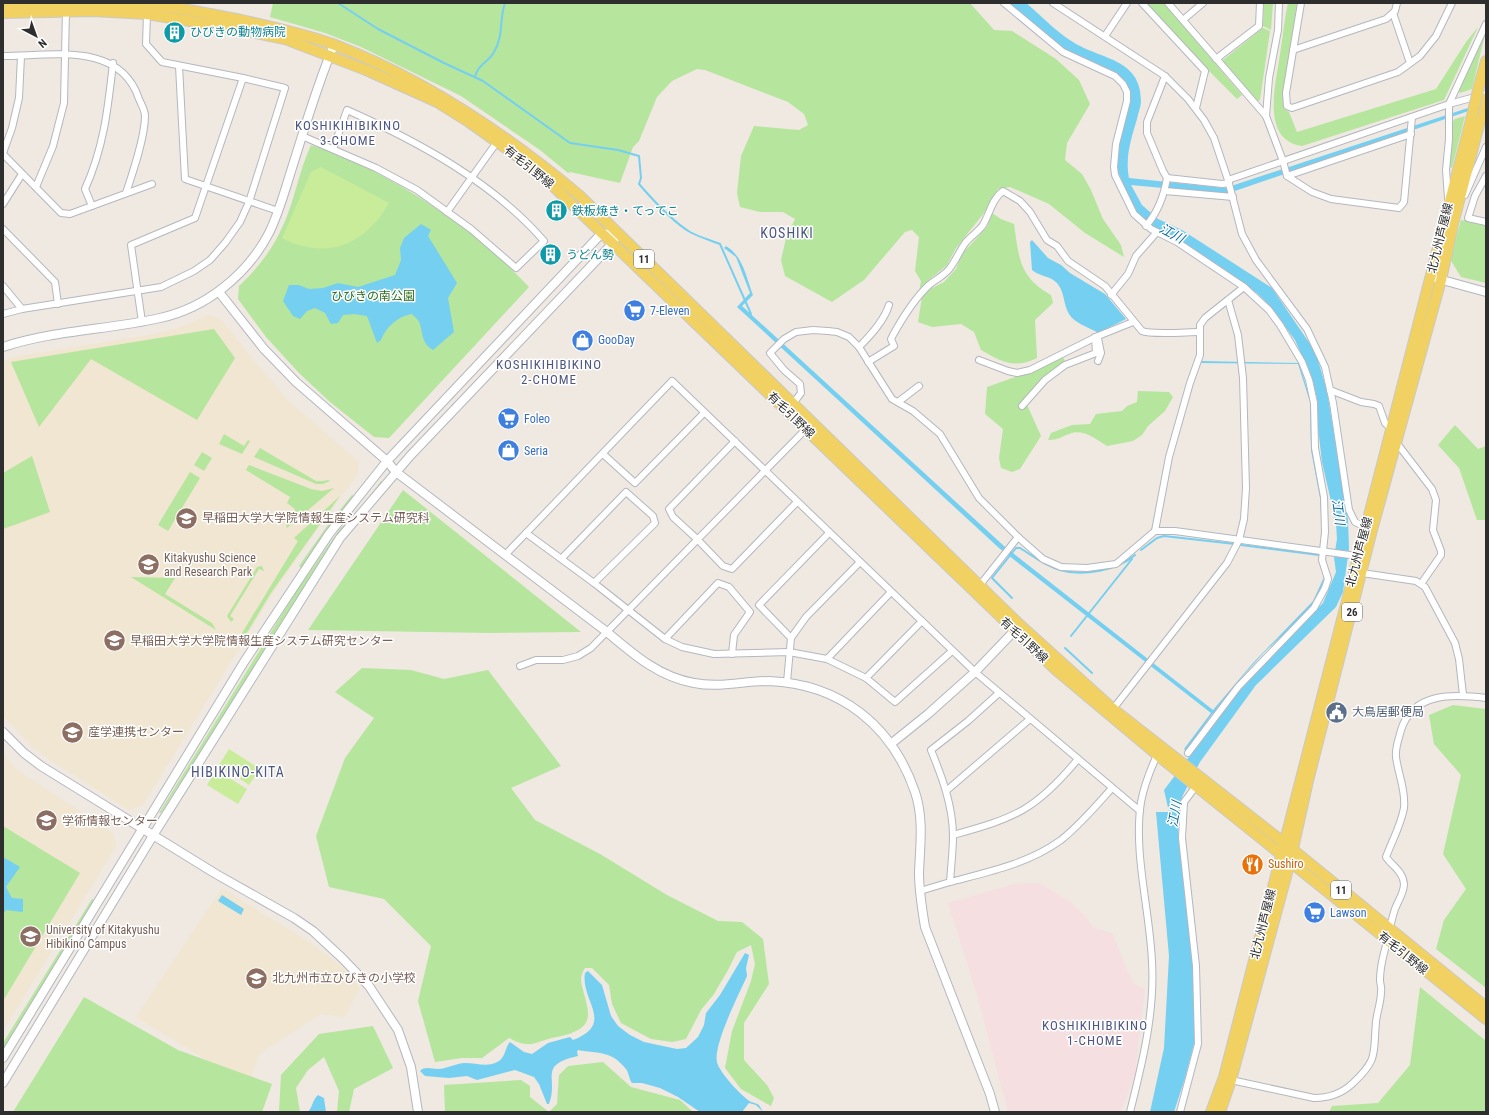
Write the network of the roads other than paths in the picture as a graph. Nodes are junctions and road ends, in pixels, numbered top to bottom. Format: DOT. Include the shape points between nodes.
graph roads {
  1 [pos="1004,3"];
  2 [pos="1053,3"];
  3 [pos="1127,3"];
  4 [pos="1142,3"];
  5 [pos="1168,3"];
  6 [pos="1203,3"];
  7 [pos="1260,3"];
  8 [pos="1279,3"];
  9 [pos="1301,3"];
  10 [pos="1397,3"];
  11 [pos="1452,3"];
  12 [pos="3,5"];
  13 [pos="66,9"];
  14 [pos="3,13"];
  15 [pos="1393,13"];
  16 [pos="147,14"];
  17 [pos="1183,20"];
  18 [pos="1486,24"];
  19 [pos="1104,36"];
  20 [pos="334,45"];
  21 [pos="1293,50"];
  22 [pos="66,55"];
  23 [pos="330,55"];
  24 [pos="3,56"];
  25 [pos="21,56"];
  26 [pos="1216,60"];
  27 [pos="1486,61"];
  28 [pos="112,63"];
  29 [pos="1410,63"];
  30 [pos="179,66"];
  31 [pos="1165,76"];
  32 [pos="243,78"];
  33 [pos="1483,90"];
  34 [pos="1486,98"];
  35 [pos="1449,104"];
  36 [pos="1196,108"];
  37 [pos="1266,116"];
  38 [pos="1412,117"];
  39 [pos="1411,134"];
  40 [pos="302,136"];
  41 [pos="497,142"];
  42 [pos="1486,147"];
  43 [pos="333,148"];
  44 [pos="3,154"];
  45 [pos="1283,161"];
  46 [pos="22,174"];
  47 [pos="1287,176"];
  48 [pos="1486,176"];
  49 [pos="471,178"];
  50 [pos="1167,178"];
  51 [pos="1229,183"];
  52 [pos="152,184"];
  53 [pos="36,187"];
  54 [pos="206,187"];
  55 [pos="1165,191"];
  56 [pos="126,193"];
  57 [pos="1232,195"];
  58 [pos="249,202"];
  59 [pos="3,204"];
  60 [pos="1448,204"];
  61 [pos="92,206"];
  62 [pos="278,211"];
  63 [pos="447,212"];
  64 [pos="1486,222"];
  65 [pos="1453,224"];
  66 [pos="1146,226"];
  67 [pos="3,229"];
  68 [pos="1157,232"];
  69 [pos="618,233"];
  70 [pos="602,234"];
  71 [pos="612,244"];
  72 [pos="1436,279"];
  73 [pos="3,286"];
  74 [pos="1244,287"];
  75 [pos="138,292"];
  76 [pos="218,292"];
  77 [pos="1486,292"];
  78 [pos="1112,294"];
  79 [pos="1228,300"];
  80 [pos="58,304"];
  81 [pos="889,304"];
  82 [pos="22,309"];
  83 [pos="3,314"];
  84 [pos="142,322"];
  85 [pos="1133,322"];
  86 [pos="1199,332"];
  87 [pos="1097,337"];
  88 [pos="3,347"];
  89 [pos="859,347"];
  90 [pos="979,360"];
  91 [pos="1098,361"];
  92 [pos="868,362"];
  93 [pos="919,386"];
  94 [pos="1330,390"];
  95 [pos="898,402"];
  96 [pos="1022,406"];
  97 [pos="790,408"];
  98 [pos="704,413"];
  99 [pos="806,429"];
  100 [pos="1391,429"];
  101 [pos="734,442"];
  102 [pos="1396,442"];
  103 [pos="603,454"];
  104 [pos="387,461"];
  105 [pos="764,470"];
  106 [pos="396,472"];
  107 [pos="797,502"];
  108 [pos="1369,528"];
  109 [pos="1155,531"];
  110 [pos="526,533"];
  111 [pos="830,533"];
  112 [pos="1018,537"];
  113 [pos="697,539"];
  114 [pos="1239,540"];
  115 [pos="1324,551"];
  116 [pos="505,555"];
  117 [pos="1352,556"];
  118 [pos="562,558"];
  119 [pos="860,562"];
  120 [pos="1362,573"];
  121 [pos="594,583"];
  122 [pos="1421,584"];
  123 [pos="980,585"];
  124 [pos="891,592"];
  125 [pos="629,610"];
  126 [pos="922,621"];
  127 [pos="1017,628"];
  128 [pos="607,632"];
  129 [pos="792,638"];
  130 [pos="665,639"];
  131 [pos="952,651"];
  132 [pos="789,652"];
  133 [pos="732,654"];
  134 [pos="827,659"];
  135 [pos="520,666"];
  136 [pos="975,672"];
  137 [pos="866,678"];
  138 [pos="787,682"];
  139 [pos="999,692"];
  140 [pos="1463,695"];
  141 [pos="1486,698"];
  142 [pos="1113,709"];
  143 [pos="1030,718"];
  144 [pos="3,732"];
  145 [pos="892,743"];
  146 [pos="1161,753"];
  147 [pos="1188,753"];
  148 [pos="1078,759"];
  149 [pos="1195,781"];
  150 [pos="1112,788"];
  151 [pos="946,791"];
  152 [pos="1140,811"];
  153 [pos="142,827"];
  154 [pos="154,834"];
  155 [pos="953,835"];
  156 [pos="1284,843"];
  157 [pos="1292,849"];
  158 [pos="1281,854"];
  159 [pos="1290,862"];
  160 [pos="950,882"];
  161 [pos="920,891"];
  162 [pos="1389,930"];
  163 [pos="1388,941"];
  164 [pos="1486,1007"];
  165 [pos="1486,1020"];
  166 [pos="3,1058"];
  167 [pos="1232,1080"];
  168 [pos="3,1083"];
  169 [pos="418,1112"];
  170 [pos="995,1112"];
  171 [pos="1130,1112"];
  172 [pos="1180,1112"];
  173 [pos="1211,1112"];
  174 [pos="1220,1112"];
  1 -- 66 [label="street" via="1063,52 1115,76 1123,84 1127,92 1127,101 1116,144 1115,175 1134,214"];
  2 -- 19 [label="street"];
  3 -- 19 [label="street"];
  4 -- 36 [label="street" via="1205,71"];
  5 -- 17 [label="street"];
  6 -- 17 [label="street"];
  7 -- 26 [label="street" via="1259,26"];
  8 -- 37 [label="street" via="1278,30"];
  9 -- 21 [label="street"];
  10 -- 15 [label="street"];
  11 -- 29 [label="street" via="1436,36 1420,56"];
  12 -- 13 [label="main road, 有毛引野線 / 11"];
  13 -- 14 [label="main road, 有毛引野線 / 11"];
  13 -- 16 [label="main road, 有毛引野線 / 11"];
  13 -- 20 [label="main road, 有毛引野線 / 11" via="105,4 148,5 275,28"];
  13 -- 22 [label="street"];
  15 -- 21 [label="street" via="1386,19"];
  15 -- 29 [label="street"];
  16 -- 23 [label="main road, 有毛引野線 / 11" via="278,38"];
  16 -- 30 [label="street" via="146,44 162,62"];
  17 -- 26 [label="street"];
  18 -- 35 [label="street"];
  19 -- 31 [label="street"];
  20 -- 23 [label="street"];
  20 -- 69 [label="main road, 有毛引野線 / 11" via="381,65 463,108 541,163"];
  21 -- 29 [label="street" via="1286,93 1287,106 1292,108 1398,72"];
  22 -- 25 [label="street"];
  22 -- 28 [label="street" via="83,54"];
  22 -- 53 [label="street" via="64,103 60,122 46,167"];
  23 -- 40 [label="street"];
  23 -- 41 [label="main road, 有毛引野線 / 11" via="437,102"];
  24 -- 25 [label="street"];
  25 -- 44 [label="street" via="19,98"];
  26 -- 37 [label="street"];
  27 -- 33 [label="main road, 北九州芦屋線 / 26"];
  28 -- 56 [label="street" via="135,87 146,115"];
  28 -- 61 [label="street" via="106,125 85,189"];
  30 -- 32 [label="street"];
  30 -- 54 [label="street" via="185,179"];
  31 -- 36 [label="street"];
  31 -- 50 [label="street" via="1147,122 1147,132"];
  32 -- 54 [label="street"];
  32 -- 58 [label="street" via="285,88"];
  33 -- 35 [label="street"];
  33 -- 60 [label="main road, 北九州芦屋線 / 26, bridge" via="1472,116"];
  34 -- 65 [label="main road, 北九州芦屋線 / 26"];
  35 -- 38 [label="street"];
  35 -- 60 [label="street" via="1446,170"];
  36 -- 51 [label="street" via="1214,138"];
  37 -- 45 [label="street"];
  38 -- 39 [label="street"];
  38 -- 45 [label="street"];
  39 -- 47 [label="street"];
  39 -- 47 [label="street" via="1404,202 1399,208 1331,199 1312,192"];
  40 -- 43 [label="street"];
  40 -- 62 [label="street"];
  41 -- 49 [label="street"];
  41 -- 70 [label="main road, 有毛引野線 / 11" via="548,182"];
  42 -- 65 [label="street"];
  43 -- 49 [label="street" via="347,110 409,140"];
  43 -- 63 [label="street" via="417,190"];
  44 -- 46 [label="street"];
  45 -- 47 [label="street"];
  45 -- 51 [label="street"];
  46 -- 53 [label="street"];
  46 -- 59 [label="street"];
  48 -- 64 [label="street" via="1475,196 1468,218"];
  49 -- 63 [label="street"];
  49 -- 63 [label="street" via="533,228 544,241 516,268"];
  50 -- 51 [label="street"];
  50 -- 55 [label="street"];
  51 -- 57 [label="street"];
  52 -- 56 [label="street"];
  53 -- 61 [label="street" via="61,213 70,214"];
  54 -- 58 [label="street"];
  54 -- 75 [label="street" via="195,218 131,245"];
  55 -- 57 [label="street"];
  55 -- 66 [label="street" via="1154,216"];
  56 -- 61 [label="street"];
  57 -- 94 [label="street" via="1242,234 1252,253 1307,329 1321,356"];
  58 -- 62 [label="street"];
  58 -- 75 [label="street" via="236,228 210,260 178,280"];
  60 -- 72 [label="main road, 北九州芦屋線 / 26"];
  62 -- 76 [label="street" via="259,250"];
  65 -- 72 [label="main road, 北九州芦屋線 / 26"];
  66 -- 68 [label="street"];
  67 -- 80 [label="street" via="55,282"];
  68 -- 74 [label="street" via="1177,242"];
  68 -- 78 [label="street" via="1136,256 1128,274"];
  69 -- 70 [label="street"];
  69 -- 71 [label="street"];
  69 -- 97 [label="main road, 有毛引野線 / 11"];
  70 -- 71 [label="main road, 有毛引野線 / 11"];
  70 -- 104 [label="street"];
  71 -- 97 [label="main road, 有毛引野線 / 11"];
  71 -- 106 [label="street"];
  72 -- 77 [label="street"];
  72 -- 100 [label="main road, 北九州芦屋線 / 26"];
  72 -- 102 [label="main road, 北九州芦屋線 / 26"];
  73 -- 82 [label="street"];
  74 -- 79 [label="street"];
  74 -- 115 [label="street" via="1280,325 1302,362 1308,380 1314,403 1315,448 1324,497"];
  75 -- 80 [label="street"];
  75 -- 84 [label="street"];
  76 -- 84 [label="street" via="176,314"];
  76 -- 104 [label="street" via="264,349 296,382"];
  78 -- 85 [label="street"];
  78 -- 92 [label="street" via="1105,286 1068,261 1058,246 1047,240 1020,200 1003,191 989,210 983,226 959,251 951,267 942,277 930,284 910,307 891,339 894,346"];
  79 -- 86 [label="street" via="1205,318"];
  79 -- 114 [label="street" via="1238,335 1243,378 1246,488 1244,519"];
  80 -- 82 [label="street"];
  81 -- 89 [label="street" via="887,312 873,333"];
  82 -- 83 [label="street"];
  84 -- 88 [label="street" via="41,337"];
  85 -- 86 [label="street" via="1148,334"];
  85 -- 87 [label="street"];
  86 -- 109 [label="street" via="1200,355 1169,457"];
  87 -- 90 [label="street" via="1030,370 1017,373"];
  87 -- 91 [label="street" via="1101,353"];
  87 -- 96 [label="street" via="1096,354 1066,365 1045,380"];
  89 -- 92 [label="street"];
  89 -- 97 [label="street" via="849,337 837,332 813,330 796,332 784,338 770,353 800,384 801,393"];
  92 -- 95 [label="street" via="892,399"];
  93 -- 95 [label="street"];
  94 -- 100 [label="street" via="1379,406 1385,423"];
  94 -- 108 [label="street" via="1349,510 1355,522"];
  95 -- 112 [label="street" via="920,416 940,434 978,498"];
  97 -- 99 [label="main road, 有毛引野線 / 11"];
  97 -- 123 [label="main road, 有毛引野線 / 11"];
  98 -- 101 [label="street"];
  98 -- 103 [label="street" via="635,483"];
  98 -- 103 [label="street" via="672,381"];
  99 -- 105 [label="street"];
  99 -- 127 [label="main road, 有毛引野線 / 11"];
  100 -- 108 [label="main road, 北九州芦屋線 / 26"];
  101 -- 105 [label="street"];
  101 -- 113 [label="street" via="669,509 673,517"];
  102 -- 108 [label="main road, 北九州芦屋線 / 26"];
  102 -- 122 [label="street" via="1432,489 1436,500 1433,530 1441,556"];
  103 -- 110 [label="street"];
  104 -- 106 [label="street"];
  104 -- 153 [label="street" via="329,534 303,572"];
  105 -- 107 [label="street"];
  105 -- 113 [label="street"];
  106 -- 116 [label="street"];
  106 -- 154 [label="street" via="340,538"];
  107 -- 111 [label="street"];
  107 -- 113 [label="street" via="732,569 723,566"];
  108 -- 117 [label="main road, 北九州芦屋線 / 26"];
  108 -- 120 [label="main road, 北九州芦屋線 / 26"];
  109 -- 112 [label="street" via="1116,564 1087,568 1061,567 1043,560"];
  109 -- 114 [label="street" via="1175,531"];
  110 -- 116 [label="street"];
  110 -- 118 [label="street"];
  111 -- 119 [label="street"];
  111 -- 129 [label="street" via="759,605"];
  112 -- 123 [label="street"];
  113 -- 125 [label="street"];
  114 -- 115 [label="street"];
  114 -- 142 [label="street" via="1227,563"];
  115 -- 117 [label="street"];
  115 -- 147 [label="street" via="1322,560 1328,579 1314,608 1238,687"];
  116 -- 128 [label="street"];
  117 -- 156 [label="main road, 北九州芦屋線 / 26" via="1301,780"];
  118 -- 121 [label="street"];
  118 -- 121 [label="street" via="626,492 653,516 655,523"];
  119 -- 124 [label="street"];
  119 -- 129 [label="street" via="806,617"];
  120 -- 122 [label="street" via="1416,580"];
  120 -- 157 [label="main road, 北九州芦屋線 / 26"];
  121 -- 125 [label="street"];
  122 -- 140 [label="street" via="1455,643"];
  123 -- 127 [label="main road, 有毛引野線 / 11"];
  124 -- 126 [label="street"];
  124 -- 134 [label="street"];
  125 -- 128 [label="street"];
  125 -- 130 [label="street"];
  126 -- 131 [label="street"];
  126 -- 137 [label="street"];
  127 -- 136 [label="street"];
  127 -- 142 [label="main road, 有毛引野線 / 11"];
  127 -- 146 [label="main road, 有毛引野線 / 11" via="1073,685"];
  128 -- 135 [label="street" via="591,648 578,656 563,660 536,660"];
  128 -- 138 [label="street" via="659,672 693,683 715,686 767,681"];
  129 -- 132 [label="street"];
  130 -- 133 [label="street" via="698,651"];
  130 -- 133 [label="street" via="718,583 729,587 750,612 734,635"];
  131 -- 136 [label="street"];
  131 -- 137 [label="street" via="895,702"];
  132 -- 133 [label="street"];
  132 -- 134 [label="street"];
  132 -- 138 [label="street"];
  134 -- 137 [label="street"];
  136 -- 139 [label="street"];
  136 -- 145 [label="street"];
  138 -- 145 [label="street" via="835,695 858,710"];
  139 -- 143 [label="street"];
  139 -- 151 [label="street" via="931,750"];
  140 -- 141 [label="street"];
  140 -- 162 [label="street" via="1439,697 1424,702 1405,718 1396,748 1404,792 1404,807 1386,857 1400,872 1404,883"];
  142 -- 146 [label="main road, 有毛引野線 / 11"];
  143 -- 148 [label="street"];
  143 -- 151 [label="street"];
  144 -- 153 [label="street" via="41,766"];
  145 -- 161 [label="street" via="905,765 916,793 920,819"];
  146 -- 149 [label="main road, 有毛引野線 / 11"];
  146 -- 152 [label="street" via="1141,801"];
  148 -- 150 [label="street"];
  148 -- 155 [label="street" via="1061,779 1031,806 990,825"];
  149 -- 156 [label="main road, 有毛引野線 / 11"];
  149 -- 158 [label="main road, 有毛引野線 / 11"];
  149 -- 172 [label="street" via="1184,802 1182,838 1196,966 1198,1044"];
  150 -- 152 [label="street"];
  150 -- 160 [label="street" via="1076,827 1048,848 1014,864"];
  151 -- 155 [label="street"];
  152 -- 171 [label="street" via="1139,841 1148,916 1152,981 1147,1036"];
  153 -- 154 [label="street"];
  153 -- 166 [label="street"];
  154 -- 168 [label="street"];
  154 -- 169 [label="street" via="313,931 369,986 400,1034 414,1082"];
  155 -- 160 [label="street"];
  156 -- 157 [label="main road, 有毛引野線 / 11"];
  156 -- 158 [label="main road, 北九州芦屋線 / 26"];
  157 -- 159 [label="main road, 北九州芦屋線 / 26"];
  157 -- 162 [label="main road, 有毛引野線 / 11"];
  158 -- 159 [label="main road, 有毛引野線 / 11"];
  158 -- 173 [label="main road, 北九州芦屋線 / 26" via="1224,1077"];
  159 -- 163 [label="main road, 有毛引野線 / 11"];
  159 -- 167 [label="main road, 北九州芦屋線 / 26"];
  160 -- 161 [label="street"];
  161 -- 170 [label="street" via="925,927"];
  162 -- 163 [label="street"];
  162 -- 164 [label="main road, 有毛引野線 / 11"];
  163 -- 165 [label="main road, 有毛引野線 / 11"];
  163 -- 167 [label="street" via="1380,980 1382,991 1376,1022 1376,1050 1366,1070 1348,1088 1326,1098 1314,1098"];
  167 -- 174 [label="main road, 北九州芦屋線 / 26"];
}
